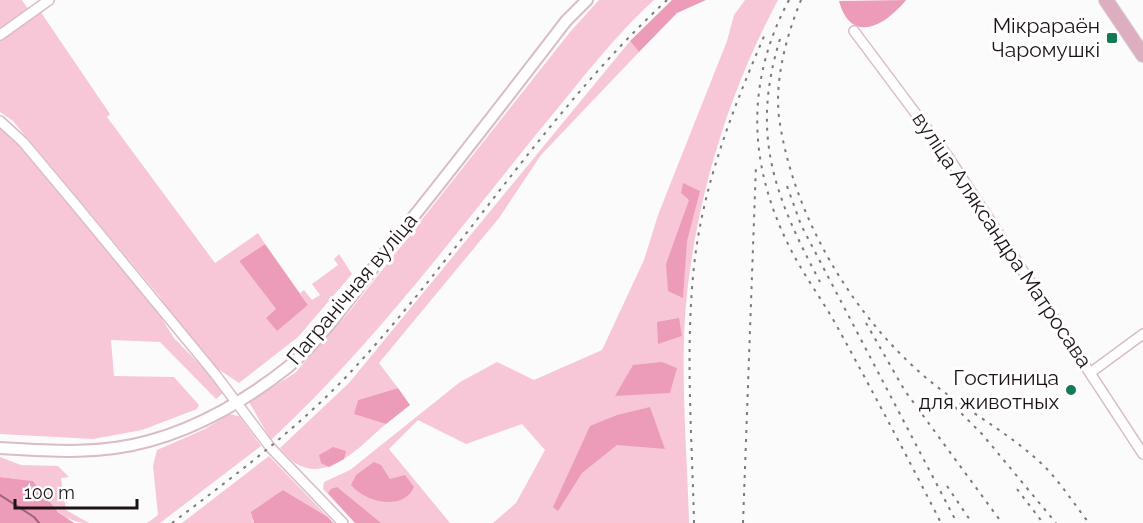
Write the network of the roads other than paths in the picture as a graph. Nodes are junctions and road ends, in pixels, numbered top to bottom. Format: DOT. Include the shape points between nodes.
graph roads {
  1 [pos="49,0"];
  2 [pos="587,0"];
  3 [pos="1106,0"];
  4 [pos="854,31"];
  5 [pos="0,35"];
  6 [pos="1143,55"];
  7 [pos="0,121"];
  8 [pos="1143,334"];
  9 [pos="1090,373"];
  10 [pos="236,402"];
  11 [pos="0,448"];
  12 [pos="1143,454"];
  13 [pos="343,523"];
  1 -- 5 [label="street"];
  2 -- 10 [label="street, Пагранічная вуліца" via="566,21 309,345 290,366"];
  3 -- 6 [label="main road"];
  4 -- 9 [label="street, вуліца Аляксандра Матросава" via="949,158"];
  7 -- 10 [label="street" via="23,142"];
  8 -- 9 [label="street"];
  9 -- 12 [label="street, вуліца Аляксандра Матросава"];
  10 -- 11 [label="street, Пагранічная вуліца" via="192,426 107,450"];
  10 -- 13 [label="street" via="270,447"];
}
